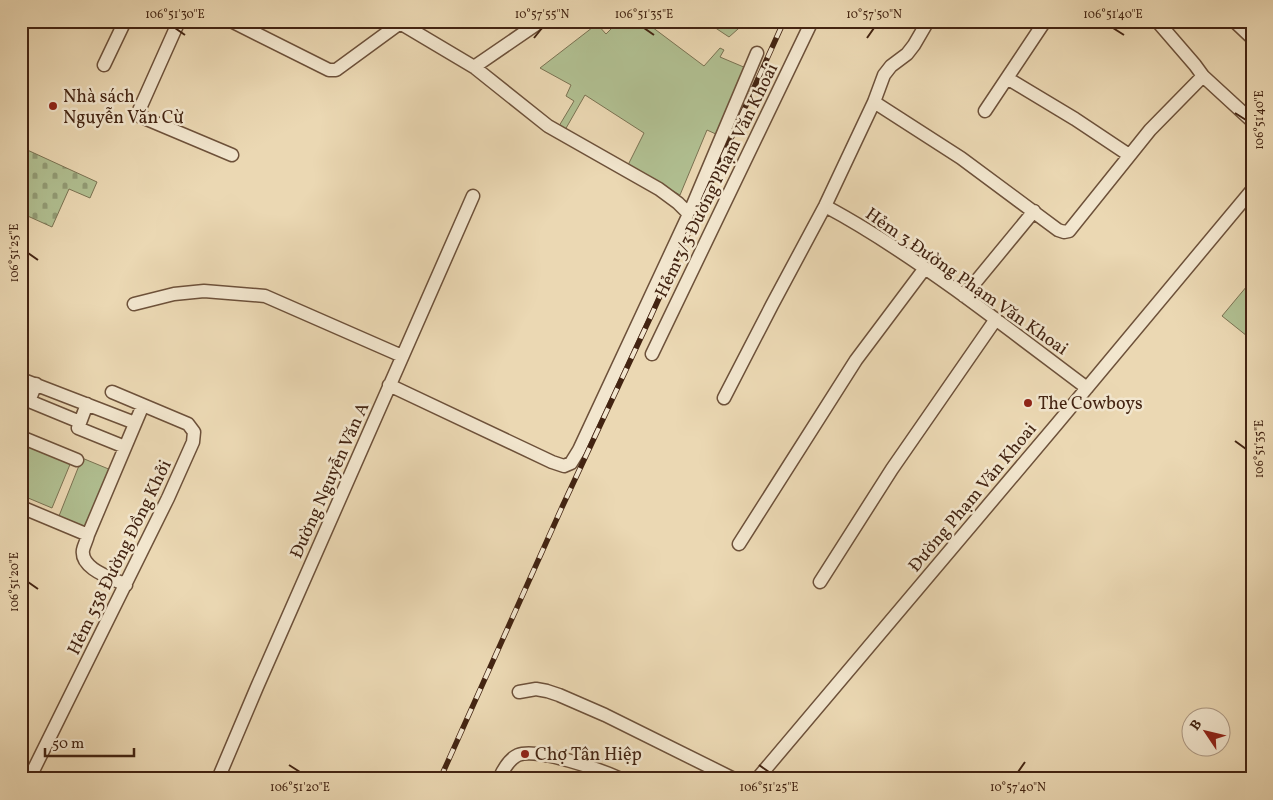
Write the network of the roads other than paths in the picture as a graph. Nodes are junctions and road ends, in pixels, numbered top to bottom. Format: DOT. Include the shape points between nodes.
graph roads {
  1 [pos="125,21"];
  2 [pos="179,21"];
  3 [pos="231,21"];
  4 [pos="541,21"];
  5 [pos="812,21"];
  6 [pos="928,21"];
  7 [pos="1045,21"];
  8 [pos="1157,21"];
  9 [pos="1234,21"];
  10 [pos="401,22"];
  11 [pos="1252,38"];
  12 [pos="757,53"];
  13 [pos="104,65"];
  14 [pos="474,67"];
  15 [pos="1203,76"];
  16 [pos="1006,78"];
  17 [pos="874,102"];
  18 [pos="985,111"];
  19 [pos="1252,121"];
  20 [pos="232,155"];
  21 [pos="1129,155"];
  22 [pos="1252,190"];
  23 [pos="473,196"];
  24 [pos="825,206"];
  25 [pos="1034,211"];
  26 [pos="689,214"];
  27 [pos="925,268"];
  28 [pos="964,296"];
  29 [pos="134,304"];
  30 [pos="996,319"];
  31 [pos="652,354"];
  32 [pos="402,356"];
  33 [pos="21,378"];
  34 [pos="36,384"];
  35 [pos="389,385"];
  36 [pos="1087,388"];
  37 [pos="112,392"];
  38 [pos="724,398"];
  39 [pos="88,404"];
  40 [pos="143,405"];
  41 [pos="80,422"];
  42 [pos="135,423"];
  43 [pos="21,437"];
  44 [pos="125,447"];
  45 [pos="77,460"];
  46 [pos="21,507"];
  47 [pos="88,535"];
  48 [pos="739,544"];
  49 [pos="820,582"];
  50 [pos="126,585"];
  51 [pos="519,692"];
  52 [pos="615,778"];
  53 [pos="29,779"];
  54 [pos="218,779"];
  55 [pos="499,779"];
  56 [pos="734,779"];
  57 [pos="757,779"];
  1 -- 13 [label="street"];
  2 -- 20 [label="street" via="137,115"];
  3 -- 10 [label="street" via="329,70 336,70"];
  4 -- 14 [label="street"];
  5 -- 31 [label="street, Hẻm 3/3 Đường Phạm Văn Khoai"];
  6 -- 17 [label="street" via="914,46 884,75"];
  7 -- 16 [label="street"];
  8 -- 15 [label="street"];
  9 -- 11 [label="street"];
  10 -- 14 [label="street"];
  12 -- 26 [label="street"];
  14 -- 26 [label="street" via="548,126 659,189"];
  15 -- 19 [label="street"];
  15 -- 21 [label="street"];
  16 -- 18 [label="street"];
  16 -- 21 [label="street"];
  17 -- 24 [label="street"];
  17 -- 25 [label="street" via="961,158"];
  21 -- 25 [label="street" via="1069,231 1058,230"];
  22 -- 36 [label="street, Đường Phạm Văn Khoai"];
  23 -- 32 [label="street, Đường Nguyễn Văn A"];
  24 -- 27 [label="street, Hẻm 3 Đường Phạm Văn Khoai"];
  24 -- 38 [label="street"];
  25 -- 28 [label="street"];
  26 -- 35 [label="street" via="571,463 564,466 552,462"];
  27 -- 28 [label="street, Hẻm 3 Đường Phạm Văn Khoai"];
  27 -- 48 [label="street" via="856,360"];
  28 -- 30 [label="street, Hẻm 3 Đường Phạm Văn Khoai"];
  29 -- 32 [label="street" via="174,294 204,291 265,296"];
  30 -- 36 [label="street, Hẻm 3 Đường Phạm Văn Khoai"];
  30 -- 49 [label="street" via="892,469"];
  32 -- 35 [label="street, Đường Nguyễn Văn A"];
  33 -- 34 [label="street"];
  34 -- 39 [label="street"];
  34 -- 41 [label="street" via="29,401"];
  35 -- 54 [label="street, Đường Nguyễn Văn A"];
  36 -- 57 [label="street, Đường Phạm Văn Khoai"];
  37 -- 40 [label="street, Hẻm 538 Đường Đồng Khởi"];
  39 -- 41 [label="street"];
  39 -- 42 [label="street"];
  40 -- 42 [label="street"];
  40 -- 50 [label="street, Hẻm 538 Đường Đồng Khởi" via="188,424 194,432 168,498"];
  41 -- 44 [label="street" via="78,428"];
  42 -- 44 [label="street"];
  43 -- 45 [label="street"];
  44 -- 47 [label="street"];
  46 -- 47 [label="street"];
  47 -- 50 [label="street" via="83,550 88,566"];
  50 -- 53 [label="street, Hẻm 538 Đường Đồng Khởi"];
  51 -- 56 [label="street" via="536,690 558,694"];
  52 -- 55 [label="street" via="565,759 526,752 515,756"];
}
